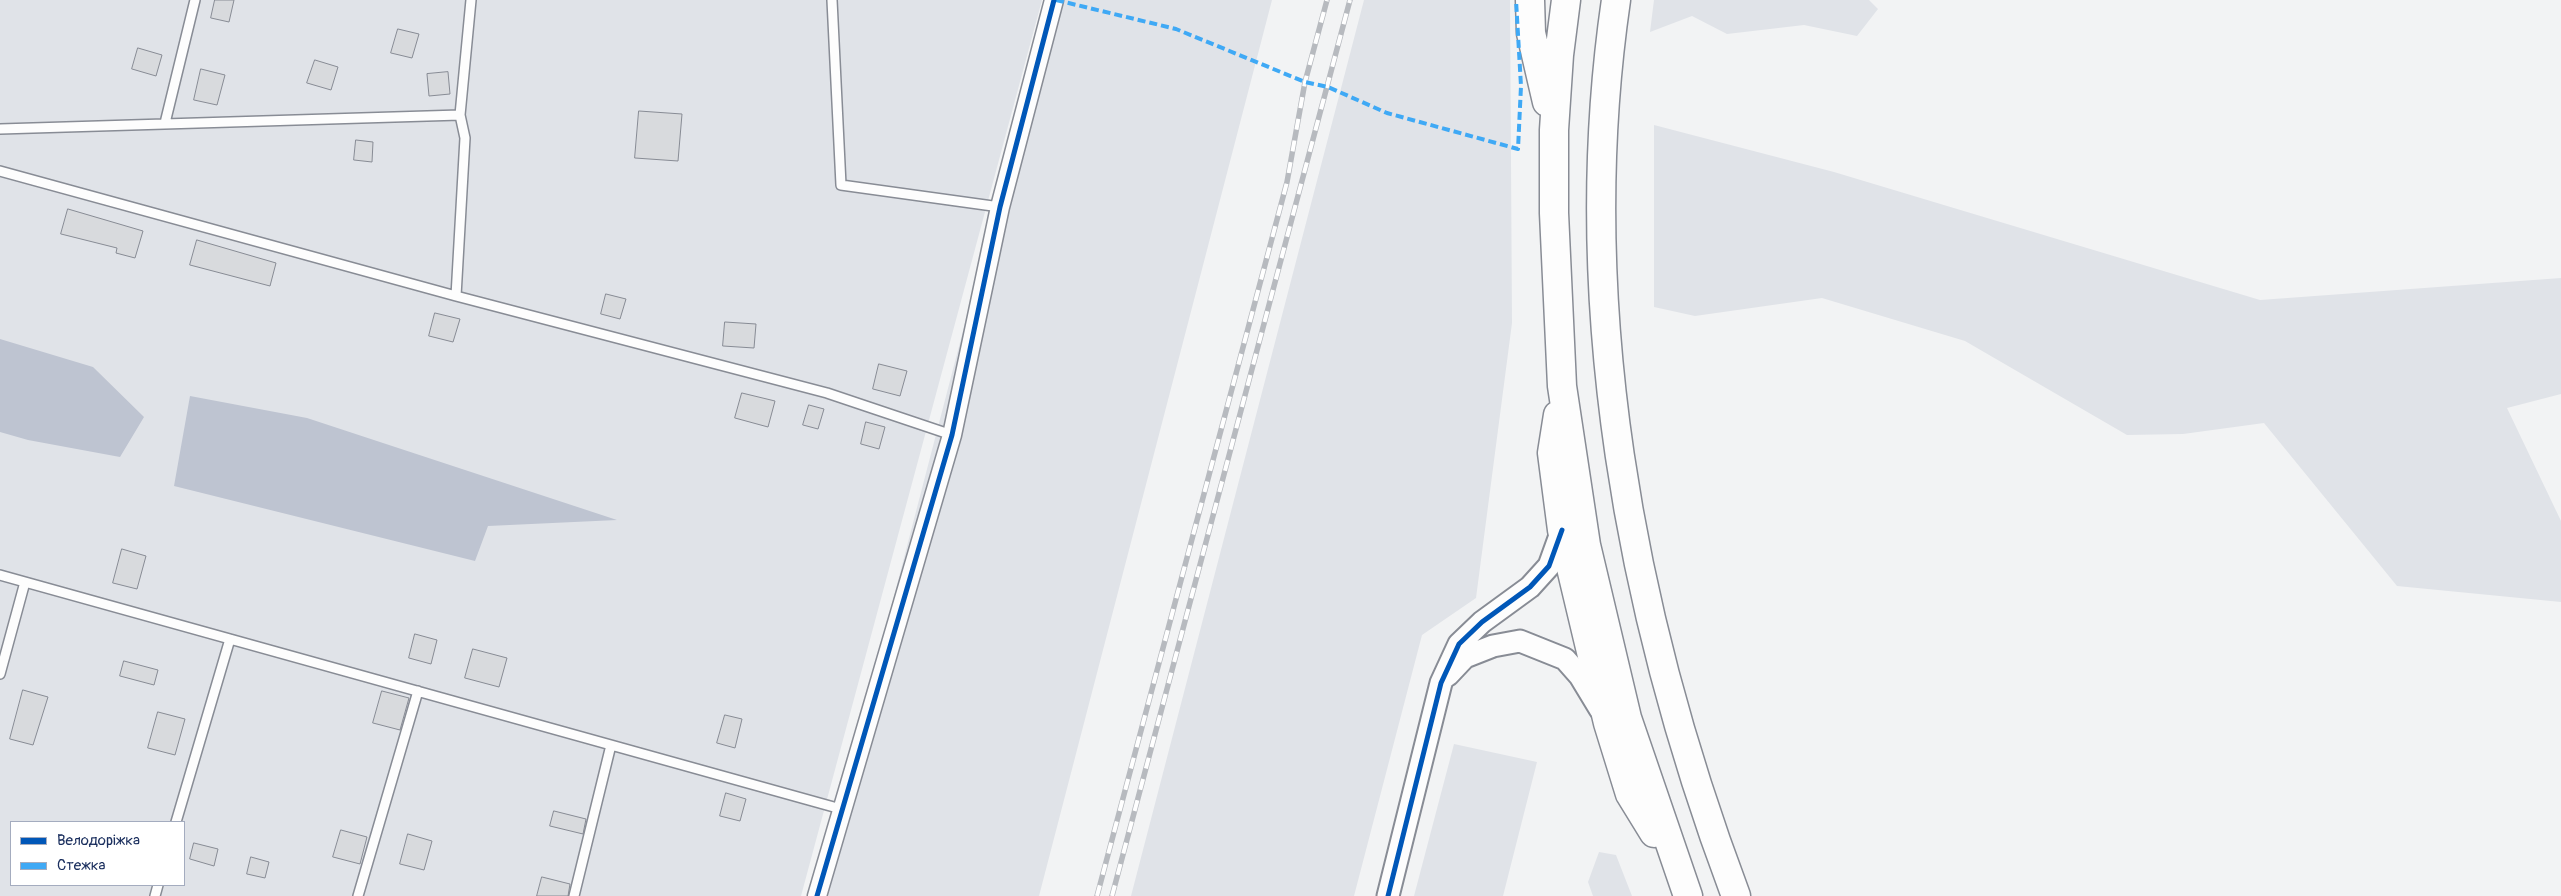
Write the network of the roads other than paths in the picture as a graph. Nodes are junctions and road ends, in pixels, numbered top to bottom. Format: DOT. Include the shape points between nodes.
graph roads {
  1 [pos="195,0"];
  2 [pos="471,0"];
  3 [pos="832,0"];
  4 [pos="1054,0"];
  5 [pos="1530,0"];
  6 [pos="1566,0"];
  7 [pos="1613,9"];
  8 [pos="460,115"];
  9 [pos="165,123"];
  10 [pos="0,129"];
  11 [pos="1554,130"];
  12 [pos="0,171"];
  13 [pos="1000,207"];
  14 [pos="456,296"];
  15 [pos="1562,386"];
  16 [pos="952,435"];
  17 [pos="1562,530"];
  18 [pos="0,575"];
  19 [pos="25,582"];
  20 [pos="230,639"];
  21 [pos="0,674"];
  22 [pos="1441,682"];
  23 [pos="418,692"];
  24 [pos="1608,723"];
  25 [pos="611,745"];
  26 [pos="841,809"];
  27 [pos="176,821"];
  28 [pos="1684,886"];
  29 [pos="358,896"];
  30 [pos="574,896"];
  31 [pos="818,896"];
  32 [pos="1388,896"];
  33 [pos="1736,896"];
  1 -- 9 [label="lane"];
  2 -- 8 [label="lane"];
  3 -- 13 [label="lane" via="841,185"];
  4 -- 13 [label="street"];
  5 -- 11 [label="highway" via="1531,33"];
  6 -- 11 [label="highway"];
  7 -- 33 [label="highway" via="1600,233 1606,353 1626,494 1667,688 1709,824"];
  8 -- 9 [label="lane"];
  8 -- 14 [label="lane" via="465,138"];
  9 -- 10 [label="lane"];
  11 -- 15 [label="highway" via="1554,214"];
  12 -- 14 [label="lane"];
  13 -- 16 [label="street"];
  14 -- 16 [label="lane" via="827,393"];
  15 -- 17 [label="highway" via="1552,453"];
  15 -- 28 [label="highway" via="1586,545 1627,718"];
  16 -- 26 [label="street"];
  17 -- 22 [label="street" via="1550,566 1530,587 1458,644"];
  17 -- 24 [label="highway"];
  18 -- 19 [label="lane"];
  19 -- 20 [label="lane"];
  19 -- 21 [label="lane"];
  20 -- 23 [label="lane"];
  20 -- 27 [label="lane"];
  22 -- 24 [label="street" via="1465,657 1492,646 1520,641 1565,659 1580,676"];
  22 -- 32 [label="street"];
  23 -- 25 [label="lane"];
  23 -- 29 [label="lane"];
  24 -- 28 [label="highway" via="1630,794"];
  25 -- 26 [label="lane"];
  25 -- 30 [label="lane"];
  26 -- 31 [label="street"];
}
